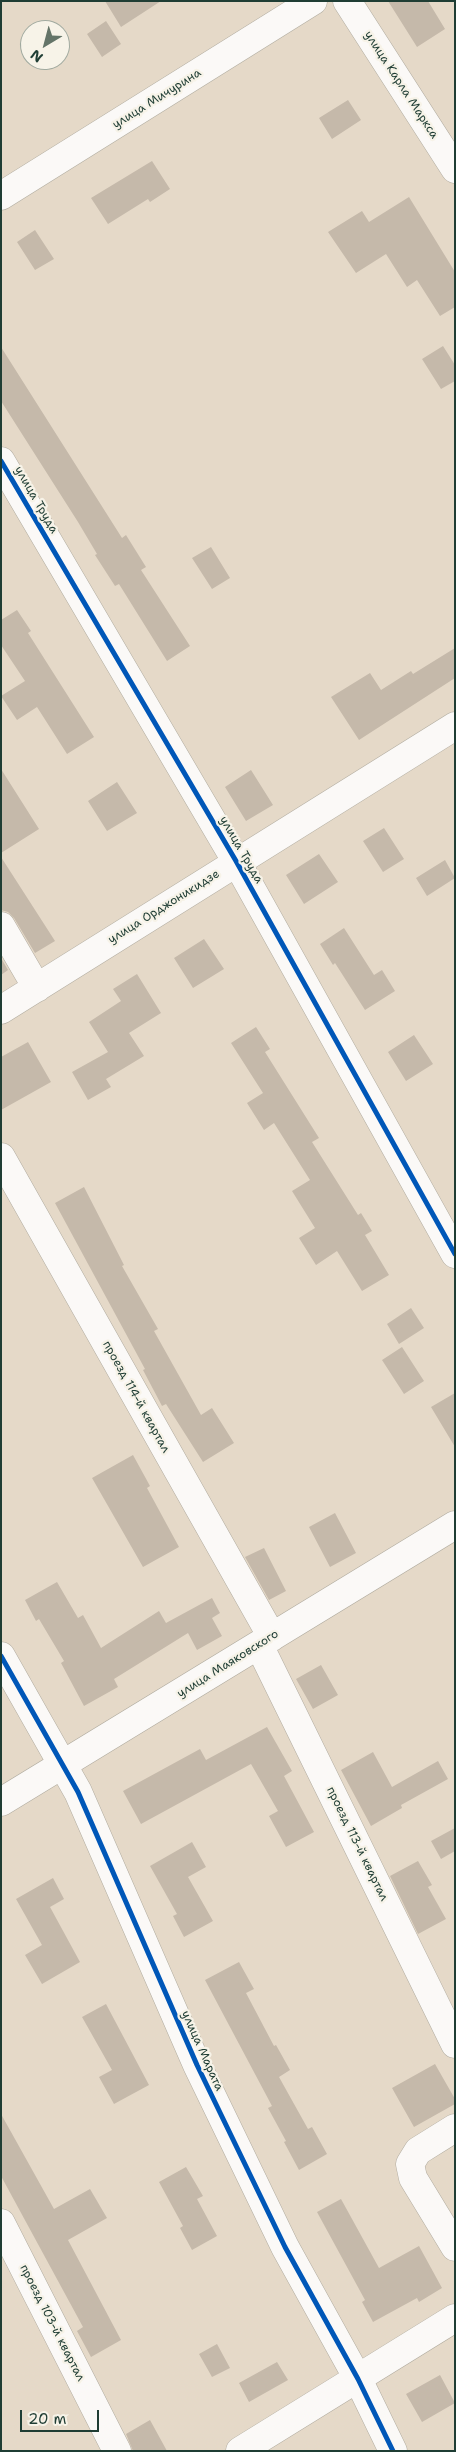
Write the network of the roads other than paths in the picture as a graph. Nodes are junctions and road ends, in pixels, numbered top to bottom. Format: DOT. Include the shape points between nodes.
graph roads {
  1 [pos="312,1"];
  2 [pos="347,1"];
  3 [pos="455,169"];
  4 [pos="1,196"];
  5 [pos="1,461"];
  6 [pos="455,726"];
  7 [pos="236,861"];
  8 [pos="1,926"];
  9 [pos="37,988"];
  10 [pos="1,1010"];
  11 [pos="1,1157"];
  12 [pos="455,1254"];
  13 [pos="455,1525"];
  14 [pos="265,1641"];
  15 [pos="1,1656"];
  16 [pos="63,1766"];
  17 [pos="1,1802"];
  18 [pos="455,2044"];
  19 [pos="455,2128"];
  20 [pos="1,2223"];
  21 [pos="455,2247"];
  22 [pos="455,2318"];
  23 [pos="358,2379"];
  24 [pos="117,2451"];
  25 [pos="240,2451"];
  26 [pos="393,2451"];
  1 -- 4 [label="street, улица Мичурина"];
  2 -- 3 [label="street, улица Карла Маркса"];
  5 -- 7 [label="street, улица Труда"];
  6 -- 7 [label="street, улица Орджоникидзе"];
  7 -- 9 [label="street, улица Орджоникидзе"];
  7 -- 12 [label="street, улица Труда"];
  8 -- 9 [label="street"];
  9 -- 10 [label="street, улица Орджоникидзе"];
  11 -- 14 [label="street, проезд 114-й квартал"];
  13 -- 14 [label="street, улица Маяковского"];
  14 -- 16 [label="street, улица Маяковского"];
  14 -- 18 [label="street, проезд 113-й квартал"];
  15 -- 16 [label="street, улица Марата"];
  16 -- 17 [label="street, улица Маяковского"];
  16 -- 23 [label="street, улица Марата" via="78,1792 201,2074 285,2247"];
  19 -- 21 [label="street" via="418,2151 410,2164 413,2178"];
  20 -- 24 [label="street, проезд 103-й квартал"];
  22 -- 23 [label="street"];
  23 -- 25 [label="street"];
  23 -- 26 [label="street, улица Марата"];
}
